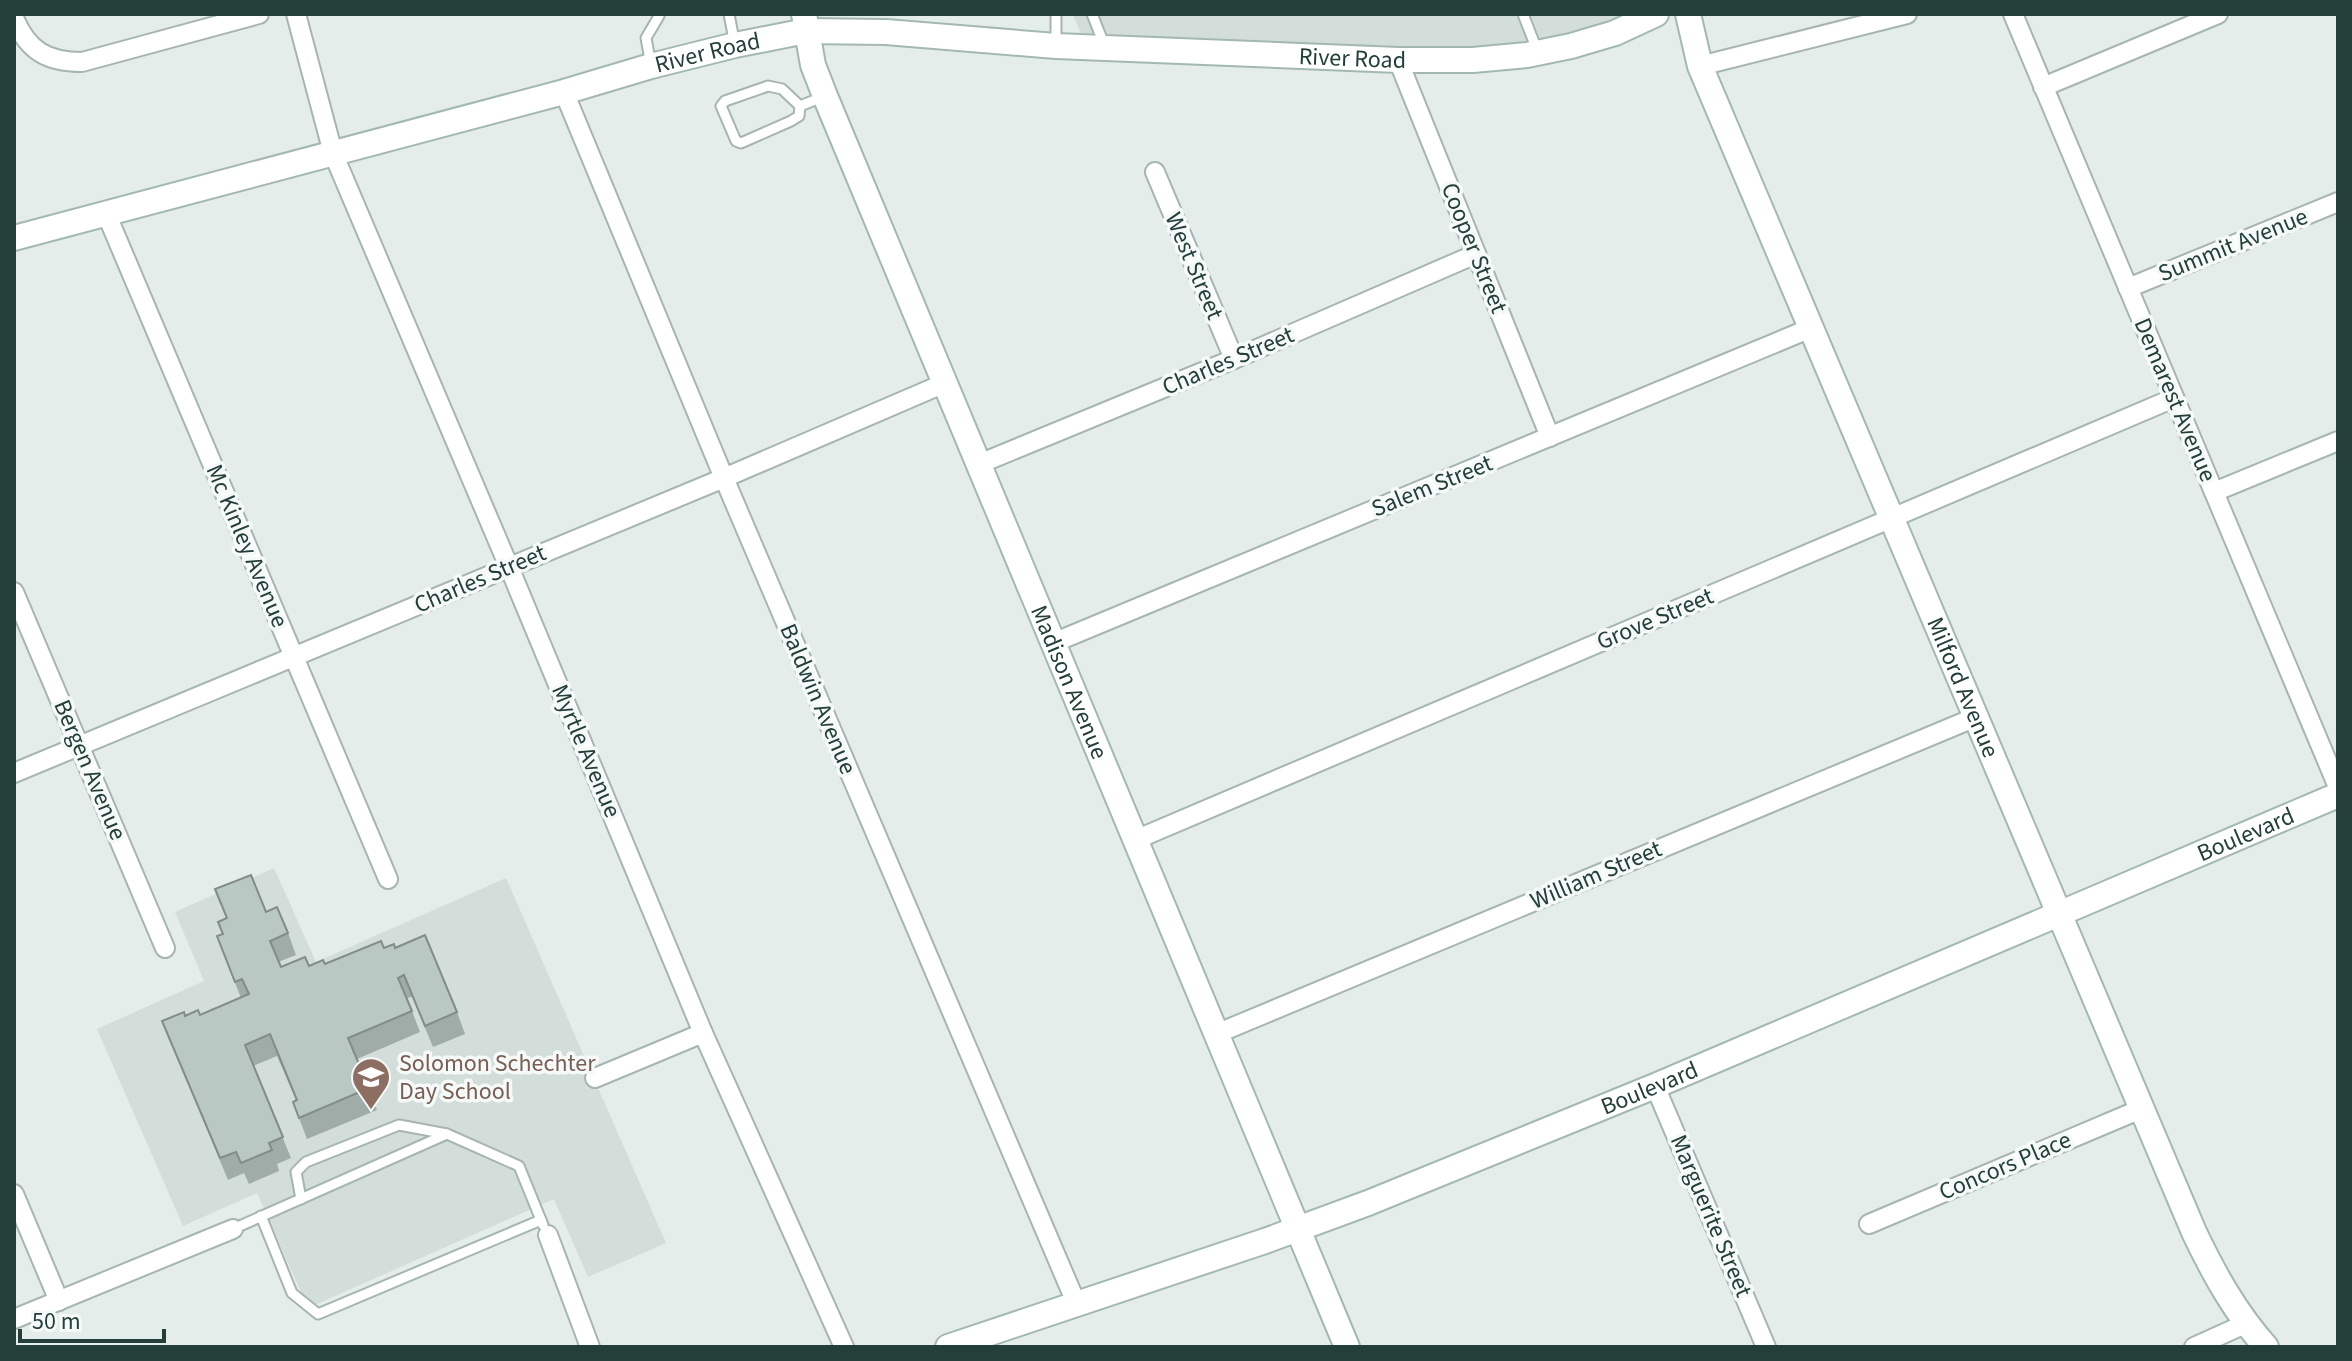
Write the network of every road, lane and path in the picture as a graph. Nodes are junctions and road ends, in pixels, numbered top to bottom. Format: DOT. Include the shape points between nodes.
graph roads {
  1 [pos="259,14"];
  2 [pos="296,14"];
  3 [pos="729,14"];
  4 [pos="1056,14"];
  5 [pos="1092,14"];
  6 [pos="1523,14"];
  7 [pos="1656,14"];
  8 [pos="1688,14"];
  9 [pos="1907,14"];
  10 [pos="2013,14"];
  11 [pos="2218,14"];
  12 [pos="659,16"];
  13 [pos="14,18"];
  14 [pos="805,23"];
  15 [pos="735,45"];
  16 [pos="1056,46"];
  17 [pos="1106,48"];
  18 [pos="1539,53"];
  19 [pos="1398,60"];
  20 [pos="651,66"];
  21 [pos="1700,66"];
  22 [pos="2043,87"];
  23 [pos="564,92"];
  24 [pos="825,96"];
  25 [pos="800,106"];
  26 [pos="333,153"];
  27 [pos="1155,172"];
  28 [pos="2338,202"];
  29 [pos="106,213"];
  30 [pos="14,238"];
  31 [pos="1476,254"];
  32 [pos="2128,288"];
  33 [pos="1811,328"];
  34 [pos="1234,359"];
  35 [pos="945,383"];
  36 [pos="2174,398"];
  37 [pos="1550,437"];
  38 [pos="2338,441"];
  39 [pos="979,464"];
  40 [pos="724,478"];
  41 [pos="2214,492"];
  42 [pos="1892,518"];
  43 [pos="509,567"];
  44 [pos="14,592"];
  45 [pos="1053,643"];
  46 [pos="294,657"];
  47 [pos="1976,717"];
  48 [pos="80,746"];
  49 [pos="14,773"];
  50 [pos="2338,787"];
  51 [pos="2338,795"];
  52 [pos="1135,840"];
  53 [pos="388,879"];
  54 [pos="2058,913"];
  55 [pos="165,948"];
  56 [pos="703,1033"];
  57 [pos="1216,1034"];
  58 [pos="595,1078"];
  59 [pos="1655,1086"];
  60 [pos="2141,1109"];
  61 [pos="447,1134"];
  62 [pos="14,1194"];
  63 [pos="301,1199"];
  64 [pos="261,1216"];
  65 [pos="1869,1224"];
  66 [pos="544,1228"];
  67 [pos="233,1229"];
  68 [pos="1297,1229"];
  69 [pos="59,1301"];
  70 [pos="1077,1305"];
  71 [pos="14,1319"];
  72 [pos="2245,1324"];
  73 [pos="590,1347"];
  74 [pos="844,1347"];
  75 [pos="948,1347"];
  76 [pos="1347,1347"];
  77 [pos="1766,1347"];
  78 [pos="2194,1347"];
  79 [pos="2266,1347"];
  1 -- 13 [label="street" via="82,62 54,60 34,49"];
  2 -- 26 [label="street, Myrtle Avenue"];
  3 -- 15 [label="lane"];
  4 -- 16 [label="lane"];
  5 -- 17 [label="lane"];
  6 -- 18 [label="lane"];
  7 -- 18 [label="street, River Road" via="1615,33"];
  8 -- 21 [label="street, Milford Avenue"];
  9 -- 21 [label="street"];
  10 -- 22 [label="street, Demarest Avenue"];
  11 -- 22 [label="street"];
  12 -- 20 [label="lane" via="646,38"];
  14 -- 15 [label="street, River Road"];
  14 -- 16 [label="street, River Road"];
  14 -- 24 [label="street, Madison Avenue"];
  15 -- 20 [label="street, River Road"];
  16 -- 17 [label="street, River Road"];
  17 -- 19 [label="street, River Road"];
  18 -- 19 [label="street, River Road"];
  19 -- 31 [label="street, Cooper Street"];
  20 -- 23 [label="street, River Road"];
  21 -- 33 [label="street, Milford Avenue"];
  22 -- 32 [label="street, Demarest Avenue"];
  23 -- 26 [label="street, River Road"];
  23 -- 40 [label="street, Baldwin Avenue"];
  24 -- 25 [label="lane"];
  24 -- 35 [label="street, Madison Avenue"];
  25 -- 25 [label="lane" via="799,116 741,143 733,138 721,110 725,101 768,86 782,89"];
  26 -- 29 [label="street, River Road"];
  26 -- 43 [label="street, Myrtle Avenue"];
  27 -- 34 [label="street, West Street"];
  28 -- 32 [label="street, Summit Avenue"];
  29 -- 30 [label="street, River Road"];
  29 -- 46 [label="street, Mc Kinley Avenue"];
  31 -- 34 [label="street, Charles Street"];
  31 -- 37 [label="street, Cooper Street"];
  32 -- 36 [label="street, Demarest Avenue"];
  33 -- 37 [label="street, Salem Street"];
  33 -- 42 [label="street, Milford Avenue"];
  34 -- 39 [label="street, Charles Street"];
  35 -- 39 [label="street, Madison Avenue"];
  35 -- 40 [label="street, Charles Street"];
  36 -- 41 [label="street, Demarest Avenue"];
  36 -- 42 [label="street, Grove Street"];
  37 -- 45 [label="street, Salem Street"];
  38 -- 41 [label="street"];
  39 -- 45 [label="street, Madison Avenue"];
  40 -- 43 [label="street, Charles Street"];
  40 -- 70 [label="street, Baldwin Avenue"];
  41 -- 50 [label="street, Demarest Avenue"];
  42 -- 47 [label="street, Milford Avenue"];
  42 -- 52 [label="street, Grove Street"];
  43 -- 46 [label="street, Charles Street"];
  43 -- 56 [label="street, Myrtle Avenue"];
  44 -- 48 [label="street, Bergen Avenue"];
  45 -- 52 [label="street, Madison Avenue"];
  46 -- 48 [label="street, Charles Street"];
  46 -- 53 [label="street, Mc Kinley Avenue"];
  47 -- 54 [label="street, Milford Avenue"];
  47 -- 57 [label="street, William Street"];
  48 -- 49 [label="street, Charles Street"];
  48 -- 55 [label="street, Bergen Avenue"];
  51 -- 54 [label="street, Boulevard"];
  52 -- 57 [label="street, Madison Avenue"];
  54 -- 59 [label="street, Boulevard"];
  54 -- 60 [label="street, Milford Avenue"];
  56 -- 58 [label="street"];
  56 -- 74 [label="street, Myrtle Avenue"];
  57 -- 68 [label="street, Madison Avenue"];
  59 -- 68 [label="street, Boulevard"];
  59 -- 77 [label="street, Marguerite Street"];
  60 -- 65 [label="street, Concors Place"];
  60 -- 72 [label="street, Milford Avenue" via="2194,1232"];
  61 -- 63 [label="lane"];
  61 -- 63 [label="lane" via="399,1125 306,1162 296,1172"];
  61 -- 66 [label="lane" via="519,1166"];
  62 -- 69 [label="street"];
  63 -- 64 [label="lane"];
  64 -- 66 [label="lane" via="292,1293 318,1314"];
  64 -- 67 [label="lane"];
  66 -- 73 [label="street"];
  67 -- 69 [label="street"];
  68 -- 70 [label="street, Boulevard"];
  68 -- 76 [label="street, Madison Avenue"];
  69 -- 71 [label="street"];
  70 -- 75 [label="street, Boulevard"];
  72 -- 78 [label="street"];
  72 -- 79 [label="street, Milford Avenue"];
}
